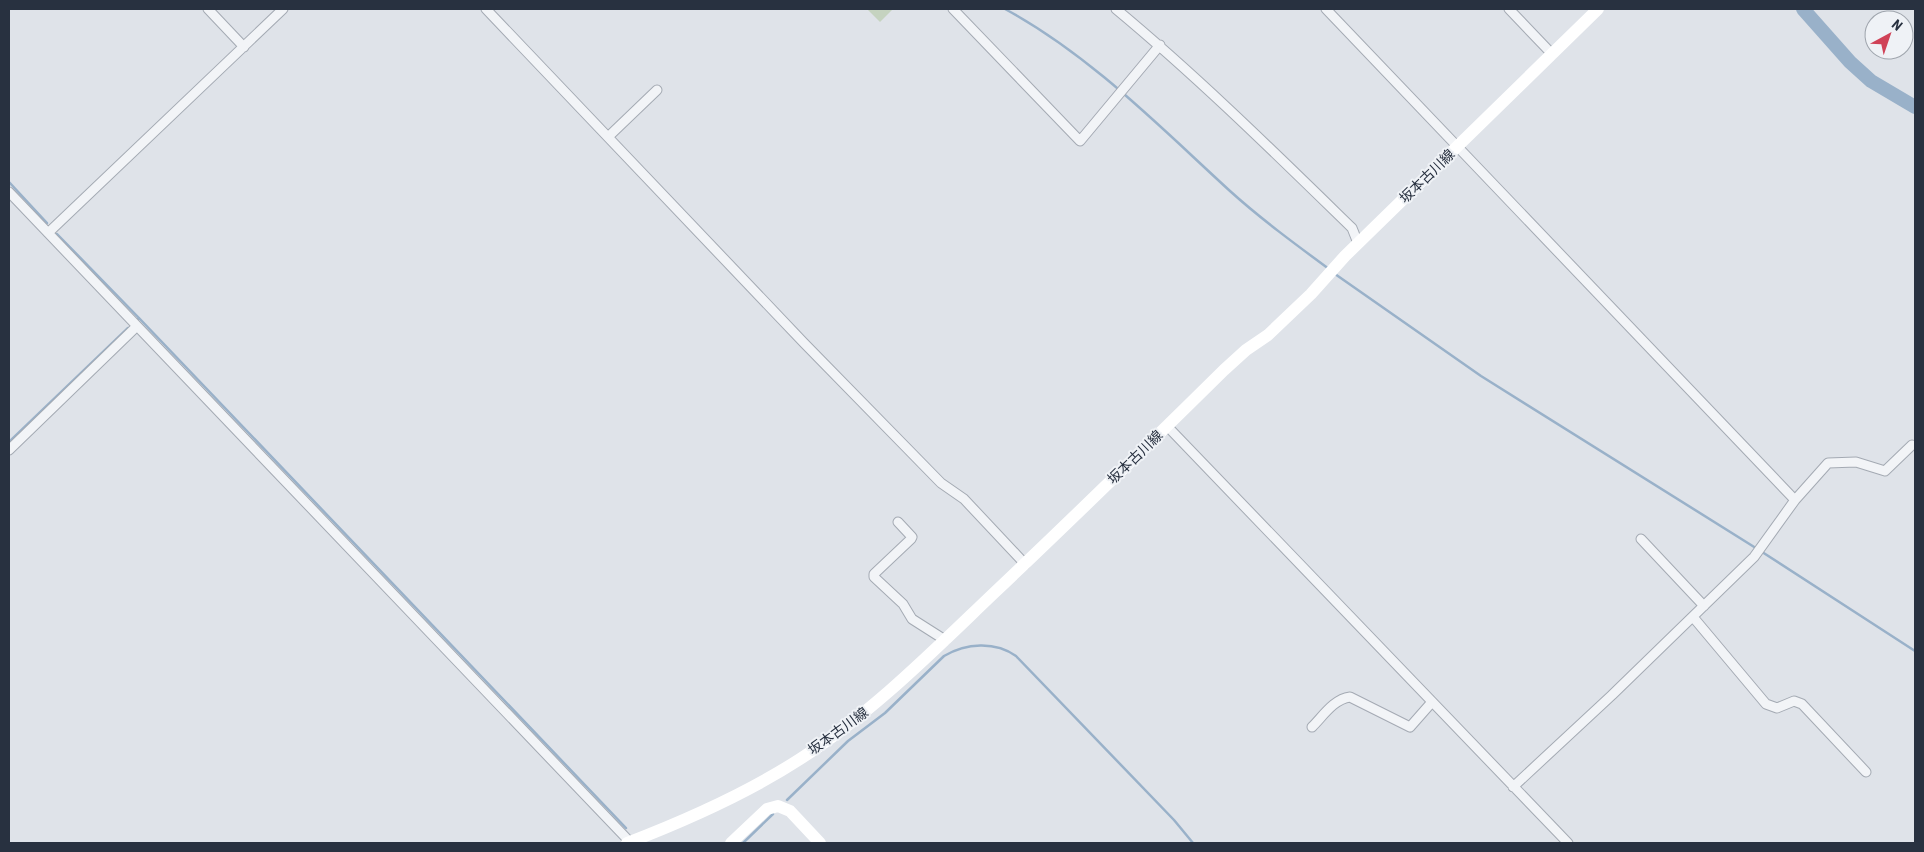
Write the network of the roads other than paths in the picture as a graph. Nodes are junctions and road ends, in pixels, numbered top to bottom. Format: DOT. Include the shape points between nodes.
graph roads {
  1 [pos="208,9"];
  2 [pos="283,9"];
  3 [pos="486,9"];
  4 [pos="953,9"];
  5 [pos="1116,9"];
  6 [pos="1326,9"];
  7 [pos="1509,9"];
  8 [pos="1598,9"];
  9 [pos="1160,45"];
  10 [pos="244,46"];
  11 [pos="1552,54"];
  12 [pos="657,90"];
  13 [pos="608,136"];
  14 [pos="1457,147"];
  15 [pos="9,192"];
  16 [pos="48,233"];
  17 [pos="1358,243"];
  18 [pos="136,327"];
  19 [pos="1167,426"];
  20 [pos="1912,445"];
  21 [pos="9,450"];
  22 [pos="1795,500"];
  23 [pos="898,522"];
  24 [pos="1641,539"];
  25 [pos="1025,564"];
  26 [pos="1704,606"];
  27 [pos="1693,617"];
  28 [pos="944,640"];
  29 [pos="1432,702"];
  30 [pos="1312,727"];
  31 [pos="1866,772"];
  32 [pos="1513,787"];
  33 [pos="629,843"];
  34 [pos="731,843"];
  35 [pos="820,843"];
  36 [pos="1568,843"];
  1 -- 10 [label="street"];
  2 -- 10 [label="street"];
  3 -- 13 [label="street"];
  4 -- 9 [label="street" via="1080,141"];
  5 -- 9 [label="street"];
  6 -- 14 [label="street"];
  7 -- 11 [label="street"];
  8 -- 11 [label="main road, 坂本古川線"];
  9 -- 17 [label="street" via="1352,228"];
  10 -- 16 [label="street"];
  11 -- 14 [label="main road, 坂本古川線"];
  12 -- 13 [label="street"];
  13 -- 25 [label="street" via="940,483 964,499"];
  14 -- 17 [label="main road, 坂本古川線"];
  14 -- 22 [label="street"];
  15 -- 16 [label="street"];
  16 -- 18 [label="street"];
  17 -- 19 [label="main road, 坂本古川線" via="1268,335 1246,350"];
  18 -- 21 [label="street"];
  18 -- 33 [label="street"];
  19 -- 25 [label="main road, 坂本古川線"];
  19 -- 29 [label="street"];
  20 -- 22 [label="street" via="1885,471 1856,462 1828,463"];
  22 -- 26 [label="street" via="1754,557"];
  23 -- 28 [label="street" via="912,539 874,577 904,604 912,619"];
  24 -- 26 [label="street"];
  25 -- 28 [label="main road, 坂本古川線"];
  26 -- 27 [label="street"];
  27 -- 31 [label="street" via="1766,704 1777,708 1794,701 1802,704"];
  27 -- 32 [label="street"];
  28 -- 33 [label="main road, 坂本古川線" via="881,699 802,758 705,812"];
  29 -- 30 [label="street" via="1410,728 1350,697 1343,698"];
  29 -- 32 [label="street"];
  32 -- 36 [label="street"];
  34 -- 35 [label="main road" via="767,809 778,806 790,811"];
}
